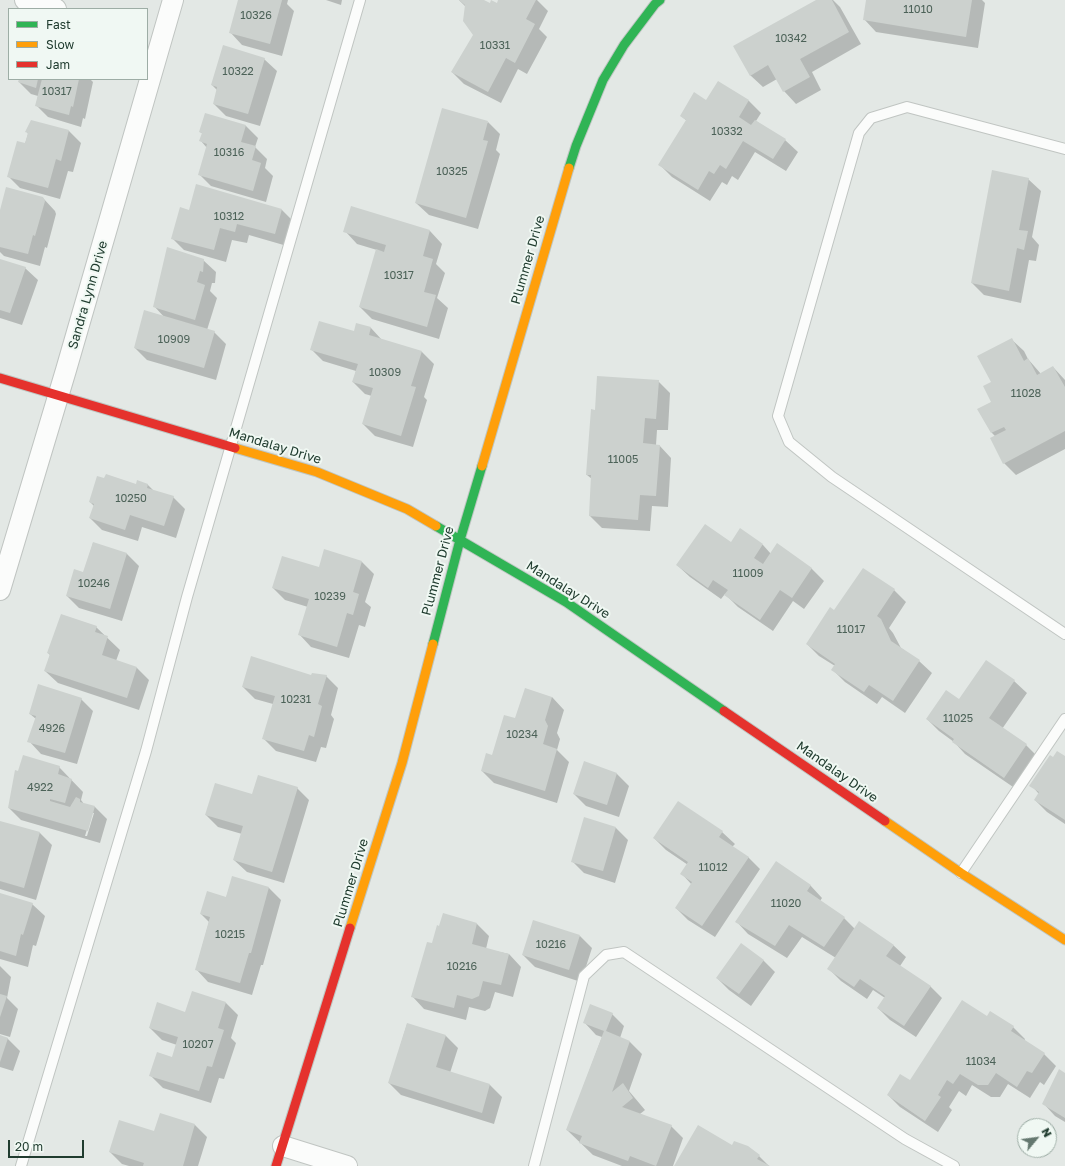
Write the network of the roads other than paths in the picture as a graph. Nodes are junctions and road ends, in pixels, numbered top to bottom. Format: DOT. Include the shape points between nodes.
graph roads {
  1 [pos="25,0"];
  2 [pos="173,0"];
  3 [pos="360,0"];
  4 [pos="660,0"];
  5 [pos="53,8"];
  6 [pos="154,37"];
  7 [pos="148,60"];
  8 [pos="143,80"];
  9 [pos="1065,150"];
  10 [pos="0,378"];
  11 [pos="59,395"];
  12 [pos="231,446"];
  13 [pos="460,540"];
  14 [pos="0,590"];
  15 [pos="1065,634"];
  16 [pos="1065,719"];
  17 [pos="961,873"];
  18 [pos="1065,940"];
  19 [pos="282,1146"];
  20 [pos="21,1166"];
  21 [pos="276,1166"];
  22 [pos="347,1166"];
  23 [pos="534,1166"];
  24 [pos="954,1166"];
  1 -- 5 [label="street"];
  2 -- 6 [label="street, Sandra Lynn Drive"];
  3 -- 12 [label="lane"];
  4 -- 13 [label="street, Plummer Drive" via="624,45 603,80 576,146"];
  6 -- 7 [label="street, Sandra Lynn Drive"];
  8 -- 11 [label="street, Sandra Lynn Drive"];
  9 -- 15 [label="lane" via="907,107 870,118 859,133 778,416 789,442 832,477"];
  10 -- 11 [label="street, Mandalay Drive"];
  11 -- 12 [label="street, Mandalay Drive"];
  11 -- 14 [label="street, Sandra Lynn Drive"];
  12 -- 13 [label="street, Mandalay Drive" via="316,472 407,509"];
  12 -- 20 [label="lane" via="146,751"];
  13 -- 17 [label="street, Mandalay Drive" via="566,602"];
  13 -- 19 [label="street, Plummer Drive" via="402,763"];
  16 -- 17 [label="lane"];
  17 -- 18 [label="street, Mandalay Drive"];
  19 -- 21 [label="street, Plummer Drive"];
  19 -- 22 [label="street"];
  23 -- 24 [label="lane" via="584,976 606,955 624,952 905,1139"];
}
